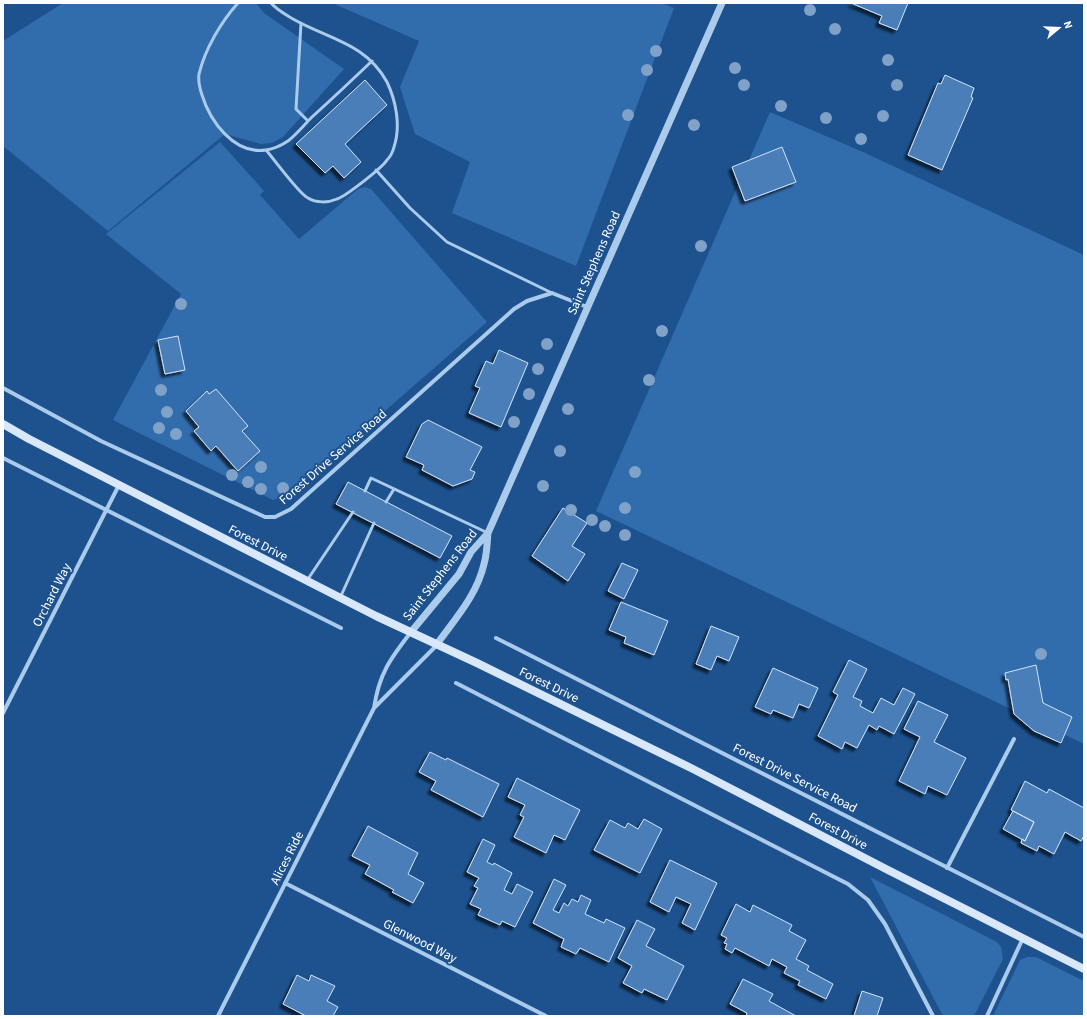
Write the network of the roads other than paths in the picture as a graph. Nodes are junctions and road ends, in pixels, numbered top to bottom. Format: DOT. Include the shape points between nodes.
graph roads {
  1 [pos="238,3"];
  2 [pos="271,3"];
  3 [pos="722,3"];
  4 [pos="301,23"];
  5 [pos="372,61"];
  6 [pos="308,121"];
  7 [pos="266,150"];
  8 [pos="376,170"];
  9 [pos="552,293"];
  10 [pos="587,307"];
  11 [pos="3,388"];
  12 [pos="3,424"];
  13 [pos="3,458"];
  14 [pos="119,485"];
  15 [pos="394,489"];
  16 [pos="365,491"];
  17 [pos="386,502"];
  18 [pos="106,511"];
  19 [pos="353,512"];
  20 [pos="374,523"];
  21 [pos="488,533"];
  22 [pos="307,581"];
  23 [pos="340,598"];
  24 [pos="341,628"];
  25 [pos="411,632"];
  26 [pos="496,638"];
  27 [pos="437,644"];
  28 [pos="456,683"];
  29 [pos="374,708"];
  30 [pos="3,713"];
  31 [pos="1014,739"];
  32 [pos="947,868"];
  33 [pos="285,883"];
  34 [pos="1084,937"];
  35 [pos="1023,938"];
  36 [pos="1084,969"];
  37 [pos="218,1016"];
  38 [pos="546,1016"];
  39 [pos="932,1016"];
  40 [pos="987,1016"];
  1 -- 7 [label="lane" via="228,14 205,57 199,76 200,88 212,120 220,130 239,144 254,150"];
  2 -- 4 [label="lane"];
  3 -- 10 [label="street, Saint Stephens Road"];
  4 -- 5 [label="lane" via="363,52"];
  4 -- 6 [label="lane" via="296,109"];
  5 -- 6 [label="lane"];
  5 -- 8 [label="lane" via="380,70 394,99 398,129 394,147 387,160"];
  6 -- 7 [label="lane" via="288,140"];
  7 -- 8 [label="lane" via="307,198 317,202 338,199"];
  8 -- 9 [label="lane" via="410,208 447,242"];
  9 -- 10 [label="street"];
  9 -- 11 [label="street, Forest Drive Service Road" via="527,301 514,309 291,509 275,517 265,517 101,441"];
  10 -- 21 [label="street, Saint Stephens Road"];
  12 -- 14 [label="main road, Forest Drive"];
  13 -- 18 [label="street"];
  14 -- 18 [label="street, Orchard Way"];
  14 -- 22 [label="main road, Forest Drive"];
  15 -- 16 [label="lane" via="371,478"];
  15 -- 17 [label="lane"];
  15 -- 21 [label="lane"];
  18 -- 24 [label="street"];
  18 -- 30 [label="street, Orchard Way"];
  19 -- 22 [label="lane"];
  20 -- 23 [label="lane"];
  21 -- 25 [label="street, Saint Stephens Road" via="471,552 459,574"];
  21 -- 27 [label="street, Saint Stephens Road" via="484,564 477,585 467,604"];
  22 -- 23 [label="main road, Forest Drive"];
  23 -- 25 [label="main road, Forest Drive"];
  25 -- 27 [label="main road, Forest Drive"];
  25 -- 29 [label="street, Alices Ride" via="388,661 377,688"];
  26 -- 32 [label="street, Forest Drive Service Road"];
  27 -- 29 [label="street, Alices Ride"];
  27 -- 35 [label="main road, Forest Drive" via="693,769"];
  28 -- 39 [label="street" via="848,884 868,900 884,924"];
  29 -- 33 [label="street, Alices Ride"];
  31 -- 32 [label="street"];
  32 -- 34 [label="street, Forest Drive Service Road"];
  33 -- 37 [label="street, Alices Ride"];
  33 -- 38 [label="street, Glenwood Way"];
  35 -- 36 [label="main road, Forest Drive"];
  35 -- 40 [label="street"];
}
